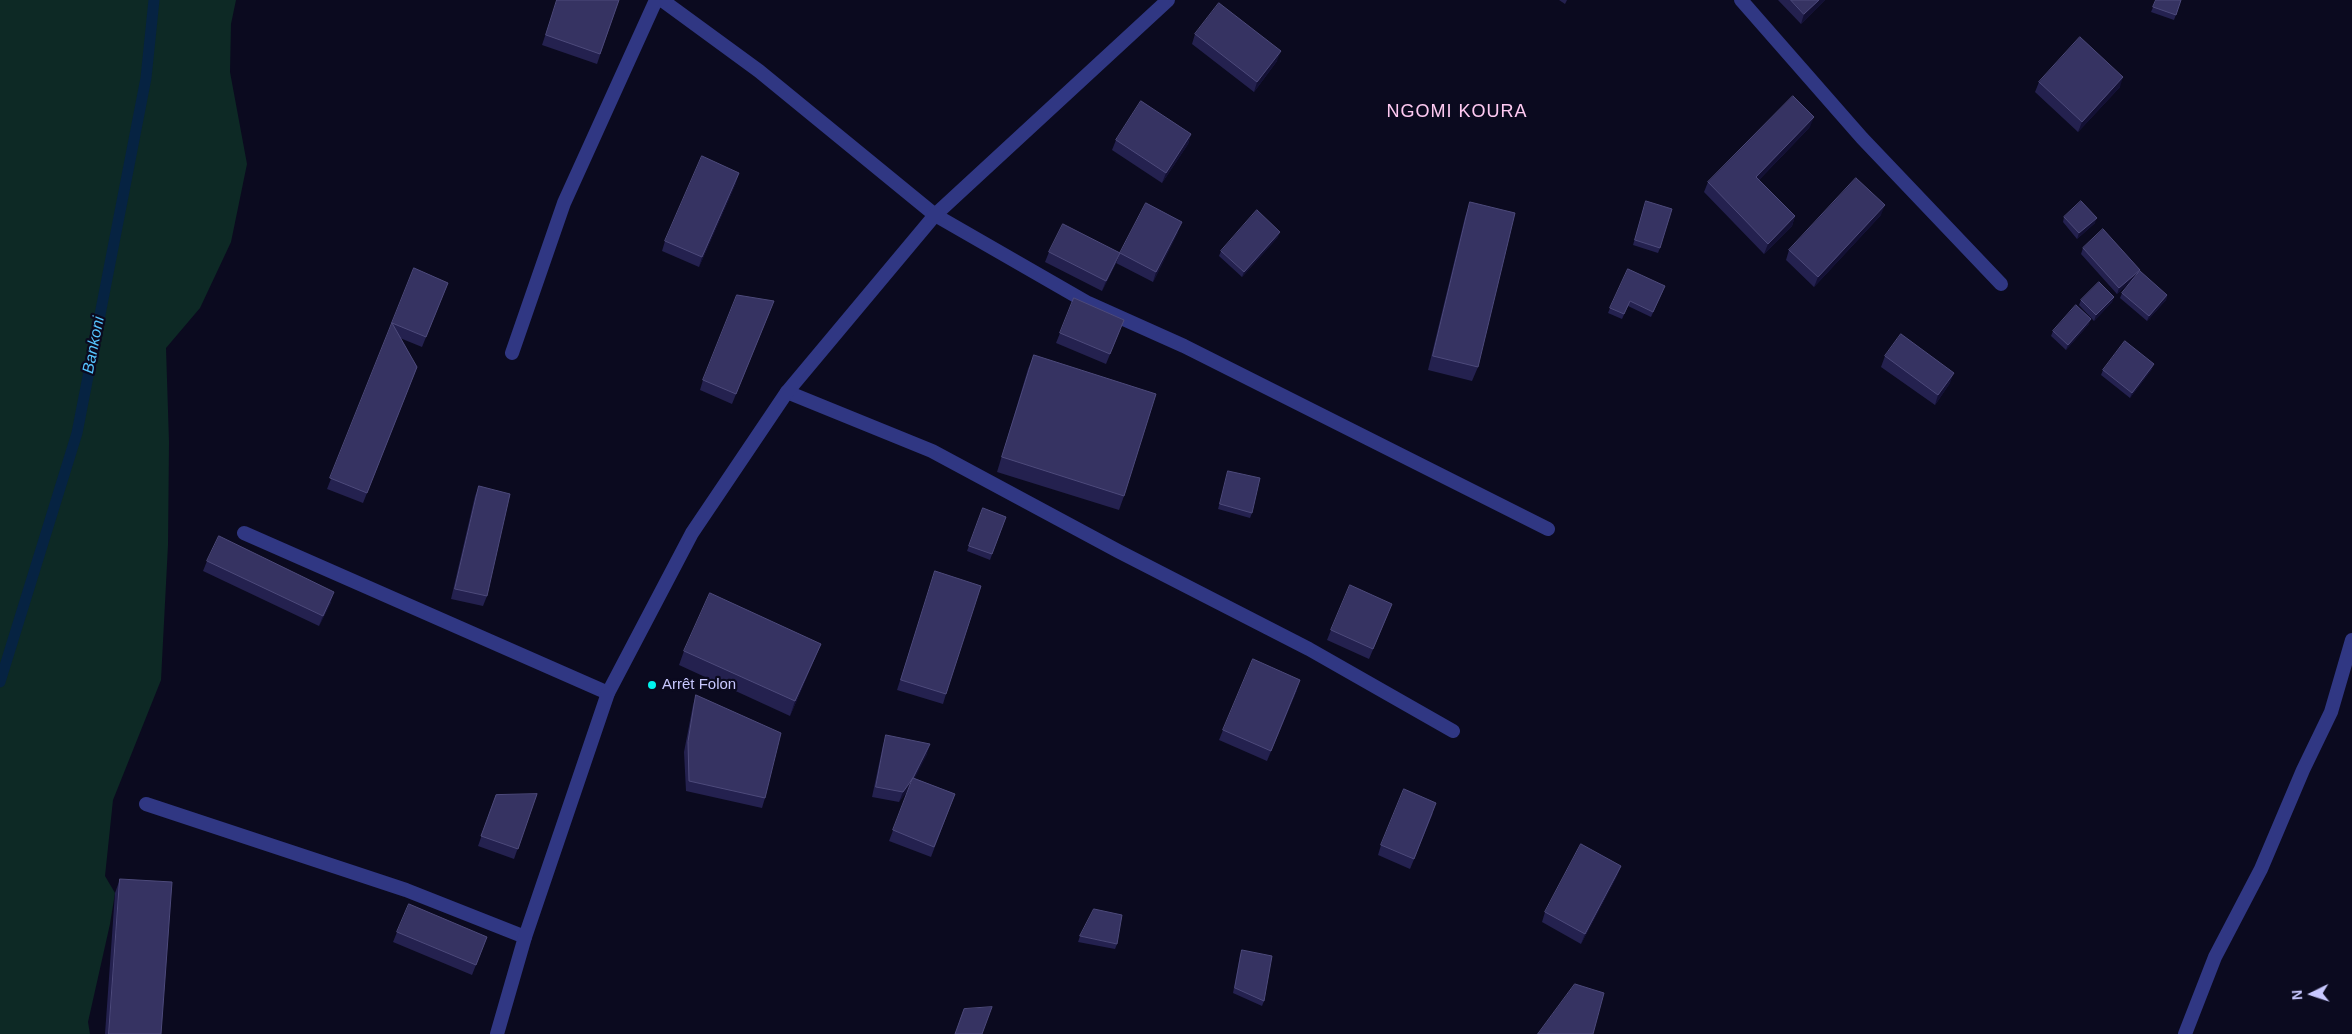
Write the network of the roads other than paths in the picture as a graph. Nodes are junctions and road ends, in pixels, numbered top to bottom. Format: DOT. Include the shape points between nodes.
graph roads {
  1 [pos="656,0"];
  2 [pos="662,0"];
  3 [pos="1168,0"];
  4 [pos="1741,0"];
  5 [pos="935,214"];
  6 [pos="2001,284"];
  7 [pos="512,353"];
  8 [pos="787,392"];
  9 [pos="1548,529"];
  10 [pos="244,533"];
  11 [pos="2352,640"];
  12 [pos="608,693"];
  13 [pos="1453,731"];
  14 [pos="146,804"];
  15 [pos="525,937"];
  16 [pos="497,1034"];
  17 [pos="2185,1034"];
  1 -- 7 [label="street" via="564,203"];
  2 -- 5 [label="street" via="759,71"];
  3 -- 5 [label="street"];
  4 -- 6 [label="street" via="1862,138"];
  5 -- 8 [label="street"];
  5 -- 9 [label="street" via="1088,303 1184,346"];
  8 -- 12 [label="street" via="692,533"];
  8 -- 13 [label="street" via="932,451 1309,649"];
  10 -- 12 [label="street"];
  11 -- 17 [label="street" via="2331,712 2261,869 2215,957"];
  12 -- 15 [label="street"];
  14 -- 15 [label="street" via="406,890"];
  15 -- 16 [label="street"];
}
